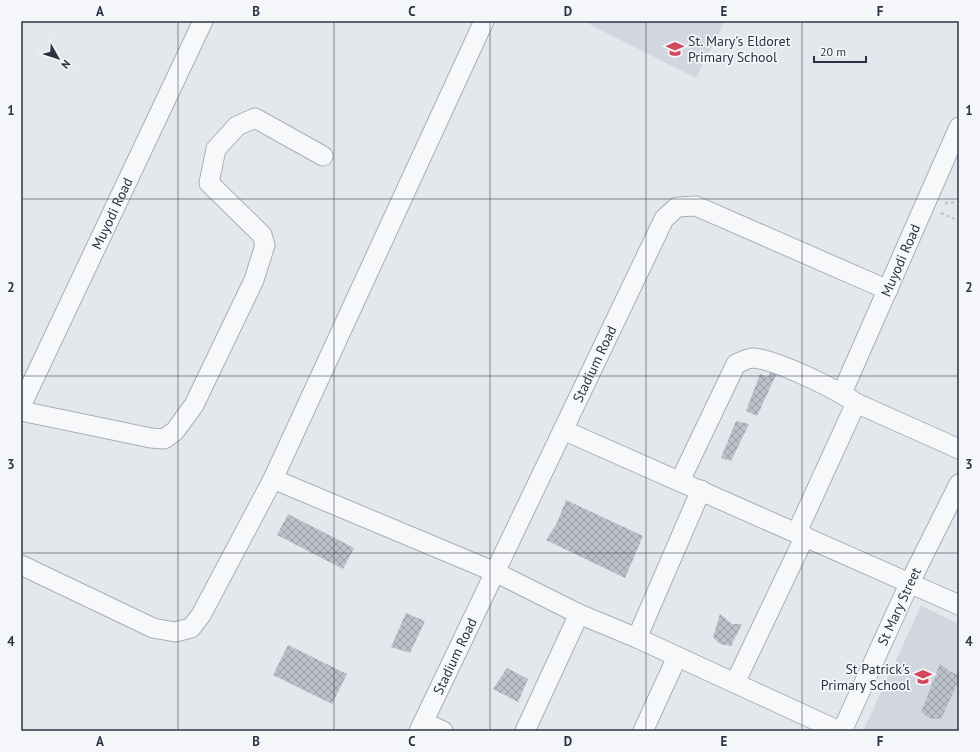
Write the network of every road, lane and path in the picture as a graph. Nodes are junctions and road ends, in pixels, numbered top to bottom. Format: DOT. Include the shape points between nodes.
graph roads {
  1 [pos="203,21"];
  2 [pos="484,21"];
  3 [pos="959,127"];
  4 [pos="323,156"];
  5 [pos="888,290"];
  6 [pos="849,398"];
  7 [pos="21,406"];
  8 [pos="21,411"];
  9 [pos="563,430"];
  10 [pos="959,449"];
  11 [pos="273,479"];
  12 [pos="680,480"];
  13 [pos="959,484"];
  14 [pos="701,490"];
  15 [pos="801,534"];
  16 [pos="21,565"];
  17 [pos="495,572"];
  18 [pos="910,582"];
  19 [pos="959,605"];
  20 [pos="579,614"];
  21 [pos="637,638"];
  22 [pos="677,657"];
  23 [pos="735,683"];
  24 [pos="422,726"];
  25 [pos="444,731"];
  26 [pos="526,731"];
  27 [pos="643,731"];
  28 [pos="839,731"];
  29 [pos="842,731"];
  1 -- 7 [label="street, Muyodi Road"];
  2 -- 11 [label="street"];
  3 -- 5 [label="street, Muyodi Road"];
  4 -- 8 [label="street" via="255,118 237,126 216,149 209,183 262,235 265,245 254,280 194,405 175,432 164,439 151,438"];
  5 -- 6 [label="street, Muyodi Road"];
  5 -- 9 [label="street, Stadium Road" via="696,206 677,207 664,219"];
  6 -- 10 [label="street"];
  6 -- 12 [label="street" via="768,361 751,358 736,364"];
  6 -- 15 [label="street, Muyodi Road"];
  9 -- 12 [label="street"];
  9 -- 17 [label="street, Stadium Road"];
  11 -- 16 [label="street" via="201,615 191,628 175,632 153,628"];
  11 -- 17 [label="street"];
  12 -- 14 [label="street"];
  13 -- 18 [label="street, St Mary Street"];
  14 -- 15 [label="street"];
  14 -- 21 [label="street"];
  15 -- 18 [label="street"];
  15 -- 23 [label="street, Muyodi Road"];
  17 -- 20 [label="street"];
  17 -- 24 [label="street, Stadium Road"];
  18 -- 19 [label="street"];
  18 -- 29 [label="street, St Mary Street"];
  20 -- 21 [label="street"];
  20 -- 26 [label="street"];
  21 -- 22 [label="street"];
  22 -- 23 [label="street"];
  22 -- 27 [label="street"];
  23 -- 28 [label="street"];
  24 -- 25 [label="street"];
}
